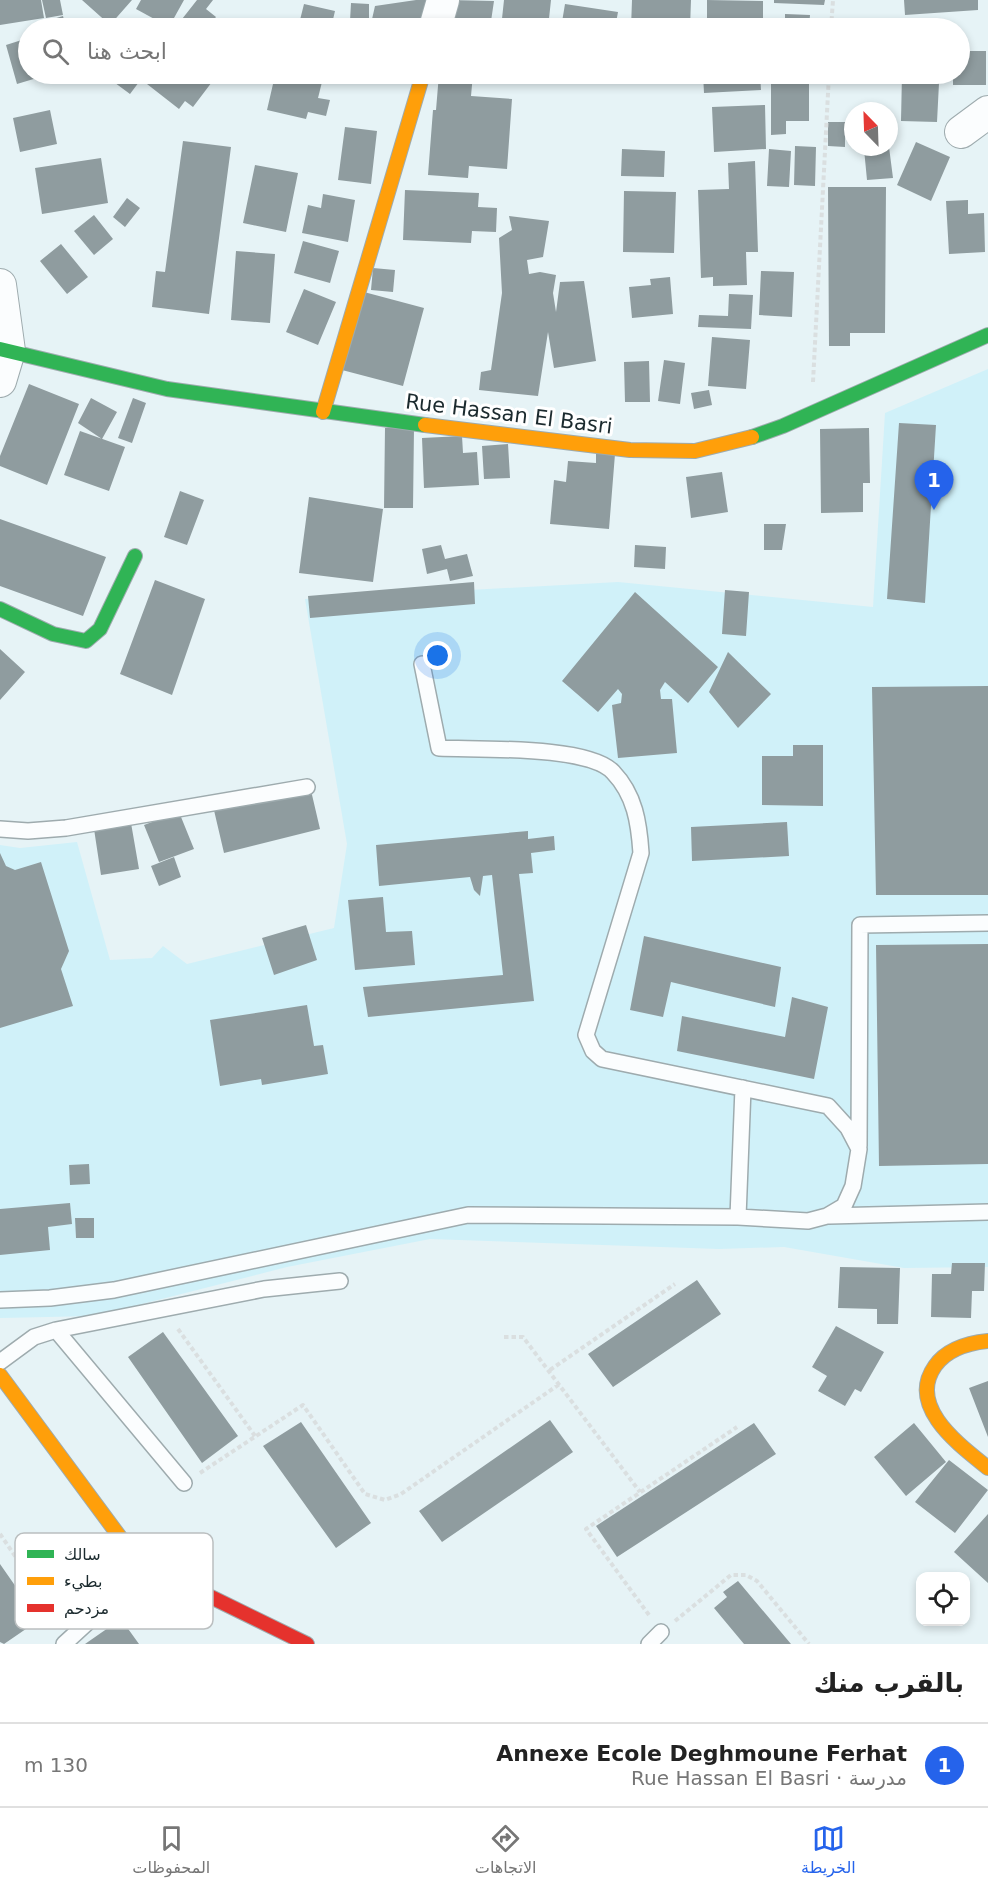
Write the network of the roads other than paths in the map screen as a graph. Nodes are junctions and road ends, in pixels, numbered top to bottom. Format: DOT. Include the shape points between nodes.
graph roads {
  1 [pos="443,0"];
  2 [pos="438,18"];
  3 [pos="420,84"];
  4 [pos="988,112"];
  5 [pos="961,132"];
  6 [pos="0,285"];
  7 [pos="988,335"];
  8 [pos="3,360"];
  9 [pos="323,412"];
  10 [pos="135,556"];
  11 [pos="0,609"];
  12 [pos="422,664"];
  13 [pos="307,788"];
  14 [pos="0,829"];
  15 [pos="988,923"];
  16 [pos="742,1088"];
  17 [pos="859,1149"];
  18 [pos="988,1212"];
  19 [pos="738,1216"];
  20 [pos="827,1216"];
  21 [pos="340,1281"];
  22 [pos="0,1300"];
  23 [pos="56,1330"];
  24 [pos="988,1341"];
  25 [pos="0,1362"];
  26 [pos="0,1375"];
  27 [pos="988,1468"];
  28 [pos="184,1483"];
  29 [pos="117,1533"];
  30 [pos="213,1598"];
  31 [pos="80,1629"];
  32 [pos="662,1632"];
  33 [pos="67,1641"];
  34 [pos="307,1644"];
  35 [pos="649,1644"];
  1 -- 2 [label="street"];
  3 -- 9 [label="street"];
  4 -- 5 [label="street"];
  6 -- 8 [label="street"];
  7 -- 9 [label="street, Rue Hassan El Basri" via="749,438 695,451 630,450"];
  8 -- 9 [label="street, Rue Hassan El Basri"];
  10 -- 11 [label="street" via="100,629 86,641 50,632"];
  12 -- 16 [label="lane" via="439,748 552,752 588,758 612,770 632,799 641,853 586,1035 593,1051 602,1059"];
  13 -- 14 [label="lane" via="66,828"];
  15 -- 17 [label="lane" via="860,925"];
  16 -- 17 [label="lane" via="828,1106 848,1128"];
  16 -- 19 [label="lane"];
  17 -- 20 [label="lane" via="853,1186 844,1206"];
  18 -- 20 [label="lane"];
  19 -- 20 [label="lane" via="808,1221"];
  19 -- 22 [label="lane" via="468,1215 114,1290"];
  21 -- 23 [label="lane" via="264,1290"];
  23 -- 25 [label="lane" via="34,1337"];
  23 -- 28 [label="lane"];
  24 -- 27 [label="street" via="951,1349 933,1365 927,1390 932,1411 950,1437"];
  26 -- 29 [label="street"];
  30 -- 34 [label="street"];
  31 -- 33 [label="lane"];
  32 -- 35 [label="lane"];
}
